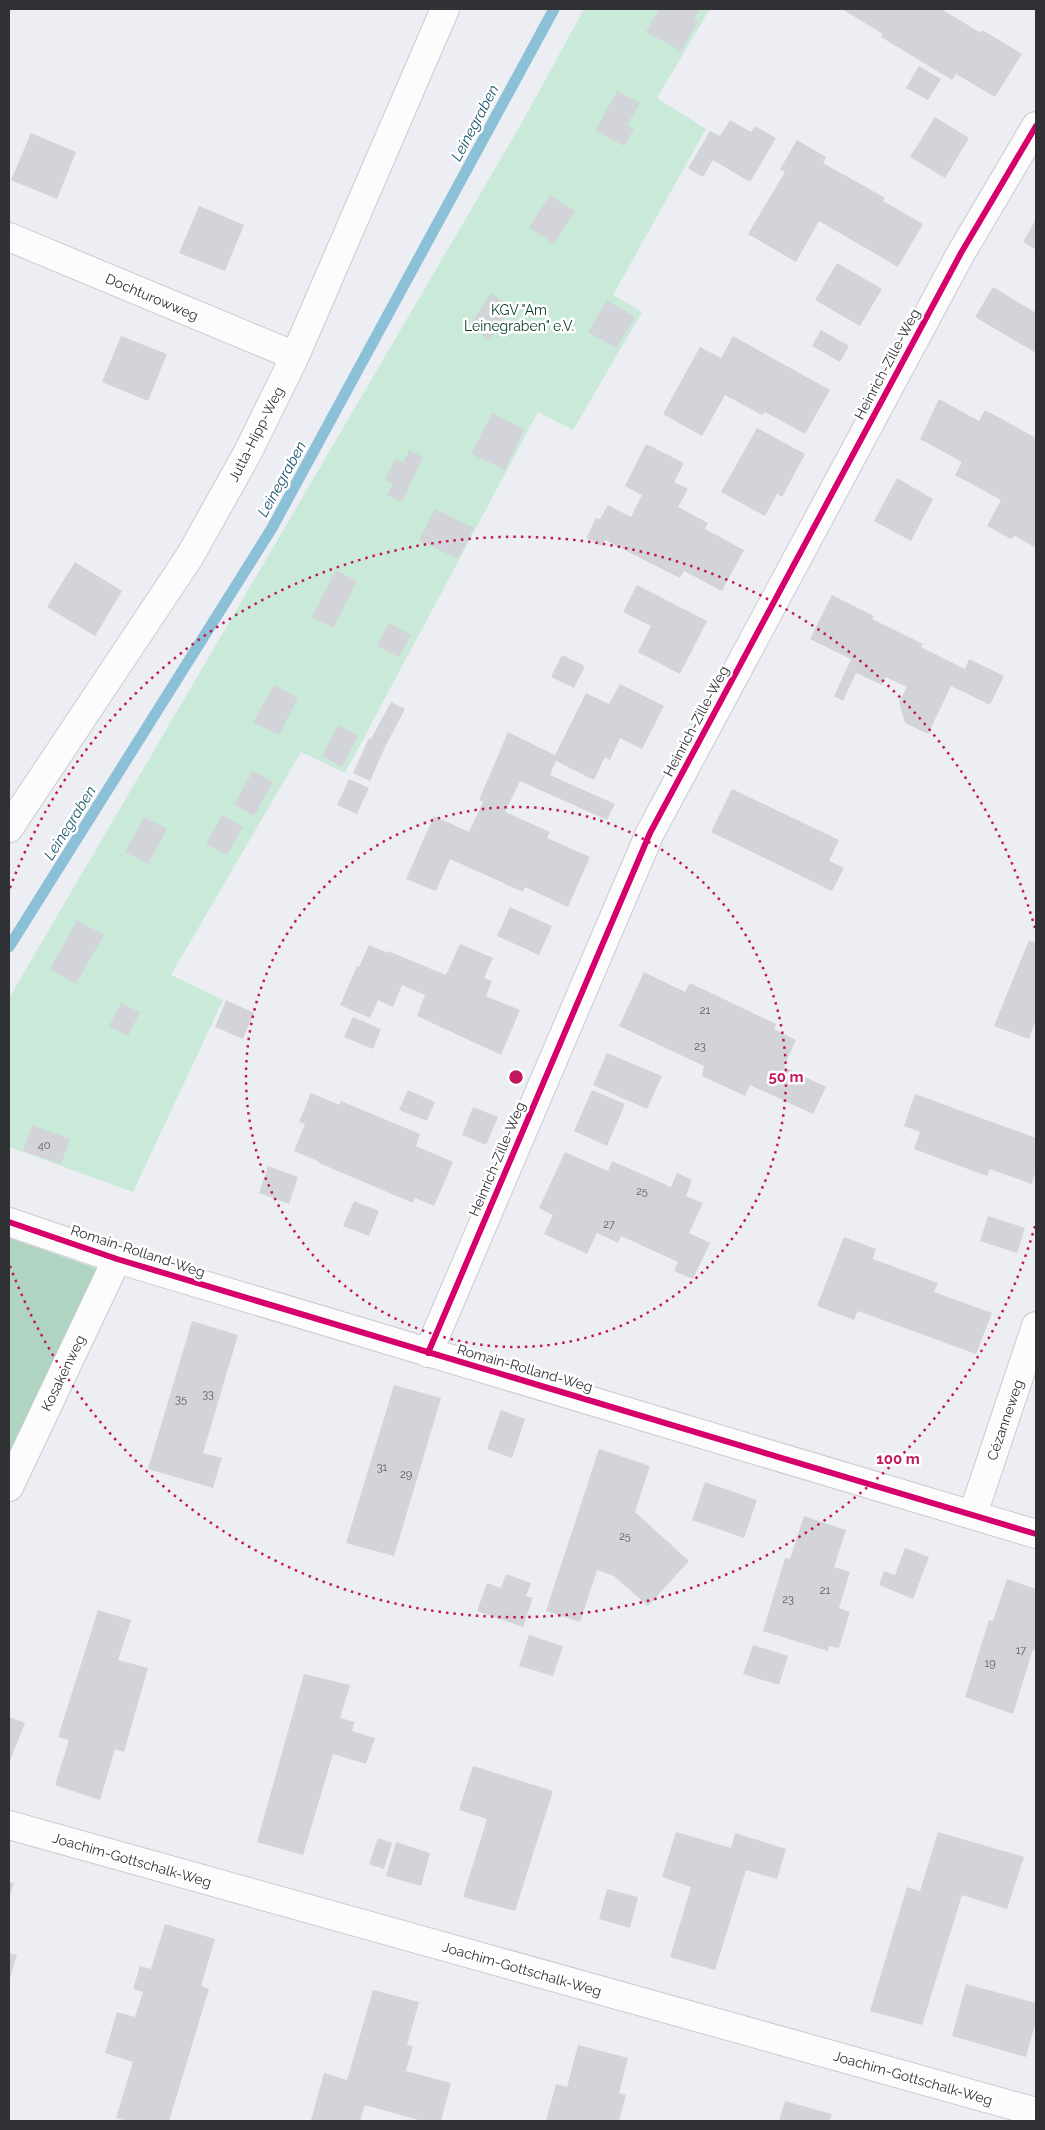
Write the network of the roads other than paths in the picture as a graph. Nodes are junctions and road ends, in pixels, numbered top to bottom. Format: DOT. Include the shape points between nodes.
graph roads {
  1 [pos="445,9"];
  2 [pos="1036,126"];
  3 [pos="9,237"];
  4 [pos="295,356"];
  5 [pos="17,803"];
  6 [pos="9,828"];
  7 [pos="9,1222"];
  8 [pos="117,1259"];
  9 [pos="1036,1326"];
  10 [pos="428,1353"];
  11 [pos="9,1487"];
  12 [pos="973,1514"];
  13 [pos="1036,1534"];
  14 [pos="9,1825"];
  15 [pos="1036,2112"];
  1 -- 4 [label="street, Jutta-Hipp-Weg"];
  2 -- 10 [label="street, Heinrich-Zille-Weg" via="961,253 650,833"];
  3 -- 4 [label="street, Dochturowweg"];
  4 -- 5 [label="street, Jutta-Hipp-Weg" via="248,452 190,556"];
  5 -- 6 [label="street, Jutta-Hipp-Weg"];
  7 -- 8 [label="street, Romain-Rolland-Weg"];
  8 -- 10 [label="street, Romain-Rolland-Weg"];
  8 -- 11 [label="street, Kosakenweg"];
  9 -- 12 [label="street, Cézanneweg"];
  10 -- 12 [label="street, Romain-Rolland-Weg"];
  12 -- 13 [label="street, Romain-Rolland-Weg"];
  14 -- 15 [label="street, Joachim-Gottschalk-Weg"];
}
